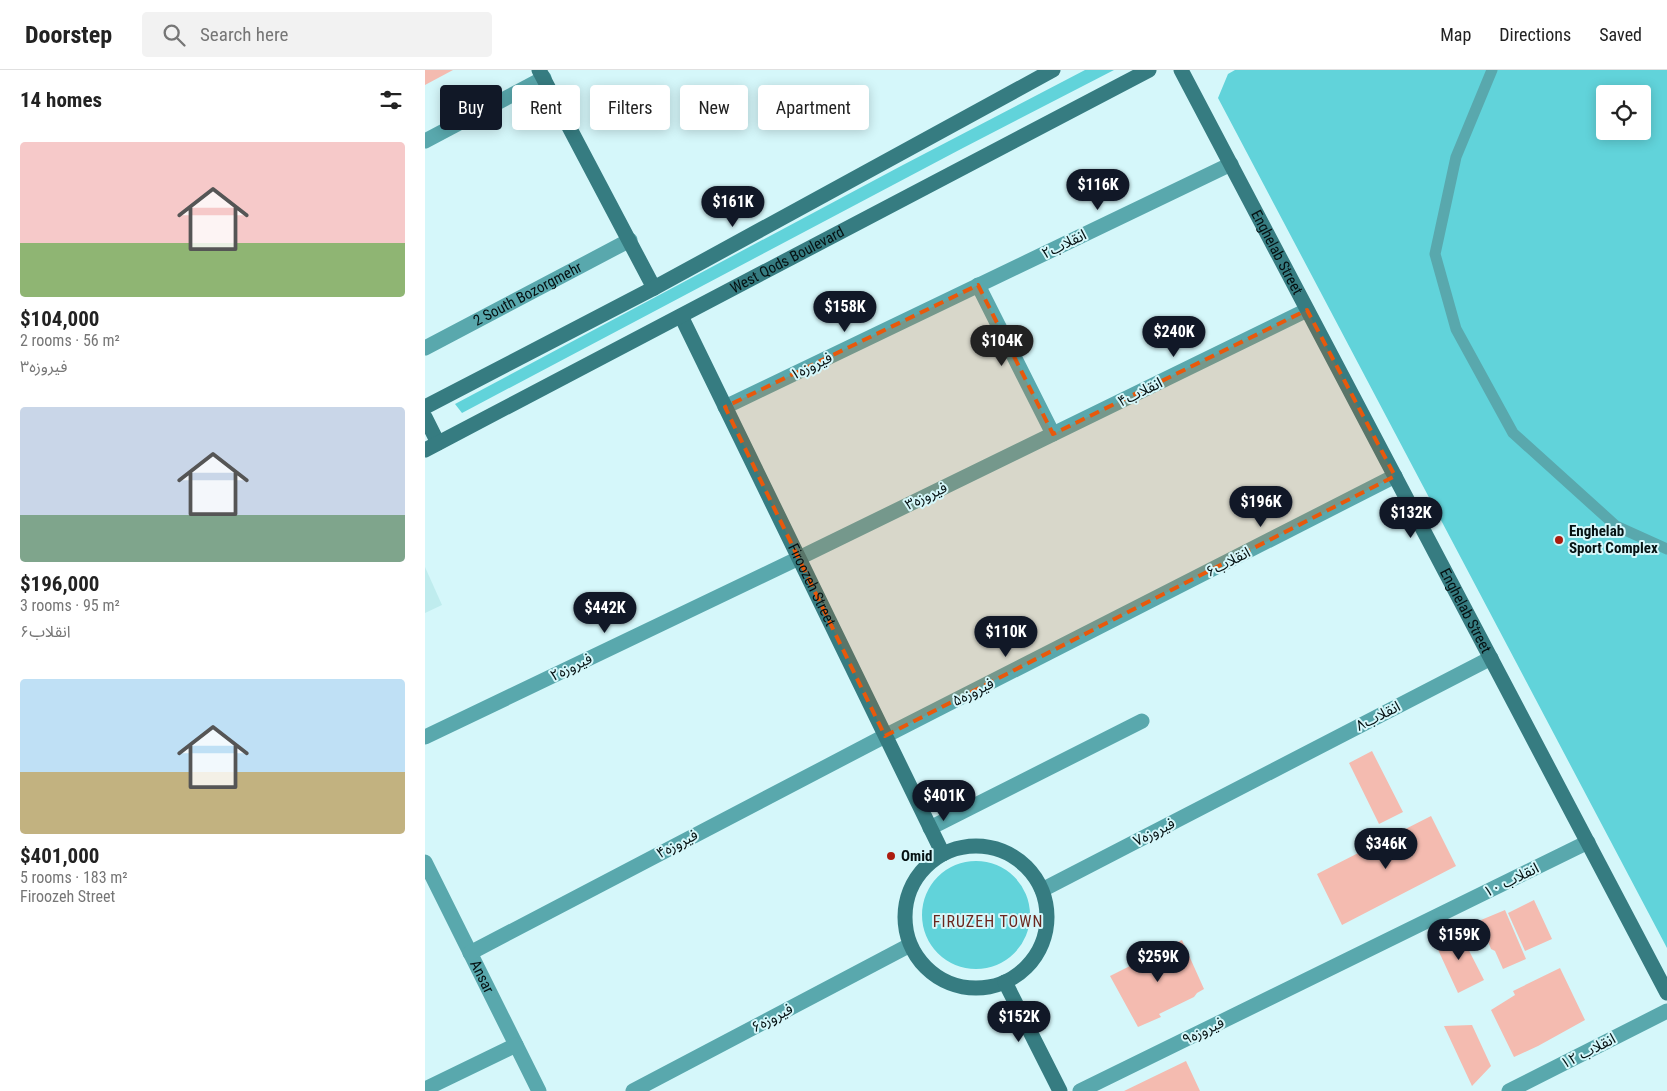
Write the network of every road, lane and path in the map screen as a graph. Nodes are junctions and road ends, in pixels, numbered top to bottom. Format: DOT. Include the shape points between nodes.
graph roads {
  1 [pos="1053,70"];
  2 [pos="1149,70"];
  3 [pos="1181,70"];
  4 [pos="1492,70"];
  5 [pos="541,74"];
  6 [pos="425,141"];
  7 [pos="1231,164"];
  8 [pos="630,240"];
  9 [pos="978,285"];
  10 [pos="654,288"];
  11 [pos="1307,310"];
  12 [pos="681,316"];
  13 [pos="425,348"];
  14 [pos="425,407"];
  15 [pos="725,407"];
  16 [pos="425,417"];
  17 [pos="1053,434"];
  18 [pos="432,446"];
  19 [pos="1395,476"];
  20 [pos="1667,549"];
  21 [pos="799,558"];
  22 [pos="1140,606"];
  23 [pos="1491,658"];
  24 [pos="1142,720"];
  25 [pos="885,736"];
  26 [pos="425,737"];
  27 [pos="1266,774"];
  28 [pos="930,828"];
  29 [pos="1588,842"];
  30 [pos="943,854"];
  31 [pos="425,862"];
  32 [pos="1042,890"];
  33 [pos="910,946"];
  34 [pos="470,953"];
  35 [pos="1326,971"];
  36 [pos="1005,982"];
  37 [pos="1667,994"];
  38 [pos="1667,1011"];
  39 [pos="516,1045"];
  40 [pos="425,1089"];
  41 [pos="539,1091"];
  42 [pos="633,1091"];
  43 [pos="1060,1091"];
  44 [pos="1080,1091"];
  45 [pos="1509,1091"];
  1 -- 10 [label="street"];
  2 -- 12 [label="street, West Qods Boulevard"];
  3 -- 7 [label="street, Enghelab Street"];
  4 -- 20 [label="lane" via="1456,157 1435,254 1456,328 1513,433 1616,526"];
  5 -- 6 [label="street"];
  5 -- 8 [label="street"];
  7 -- 9 [label="street, انقلاب۲"];
  7 -- 11 [label="street, Enghelab Street"];
  8 -- 10 [label="street"];
  8 -- 13 [label="street, 2 South Bozorgmehr"];
  9 -- 15 [label="street, فیروزه۱"];
  9 -- 17 [label="street"];
  10 -- 14 [label="street"];
  11 -- 17 [label="street, انقلاب۴"];
  11 -- 19 [label="street, Enghelab Street"];
  12 -- 15 [label="street, Firoozeh Street"];
  12 -- 18 [label="street, West Qods Boulevard"];
  15 -- 21 [label="street, Firoozeh Street"];
  16 -- 18 [label="street"];
  17 -- 21 [label="street, فیروزه۳"];
  19 -- 22 [label="street, انقلاب۶"];
  19 -- 23 [label="street, Enghelab Street"];
  21 -- 25 [label="street, Firoozeh Street"];
  21 -- 26 [label="street, فیروزه۲"];
  22 -- 25 [label="street, فیروزه۵"];
  23 -- 27 [label="street, انقلاب۸"];
  23 -- 29 [label="street, Enghelab Street"];
  24 -- 28 [label="street"];
  25 -- 28 [label="street, Firoozeh Street"];
  25 -- 34 [label="street, فیروزه۴"];
  27 -- 32 [label="street, فیروزه۷"];
  28 -- 30 [label="street, Firoozeh Street"];
  29 -- 35 [label="street, انقلاب ۱۰"];
  29 -- 37 [label="street, Enghelab Street"];
  30 -- 32 [label="street" via="965,846 988,847 1009,854 1027,867"];
  30 -- 33 [label="street" via="923,869 910,890 904,916"];
  31 -- 34 [label="street, Ansar"];
  32 -- 36 [label="street" via="1047,925 1042,943 1029,965"];
  33 -- 36 [label="street" via="929,971 950,984 965,988"];
  33 -- 42 [label="street, فیروزه۶"];
  34 -- 39 [label="street, Ansar"];
  35 -- 44 [label="street, فیروزه۹"];
  36 -- 43 [label="street"];
  38 -- 45 [label="street, انقلاب ۱۲"];
  39 -- 40 [label="street"];
  39 -- 41 [label="street, Ansar"];
}
